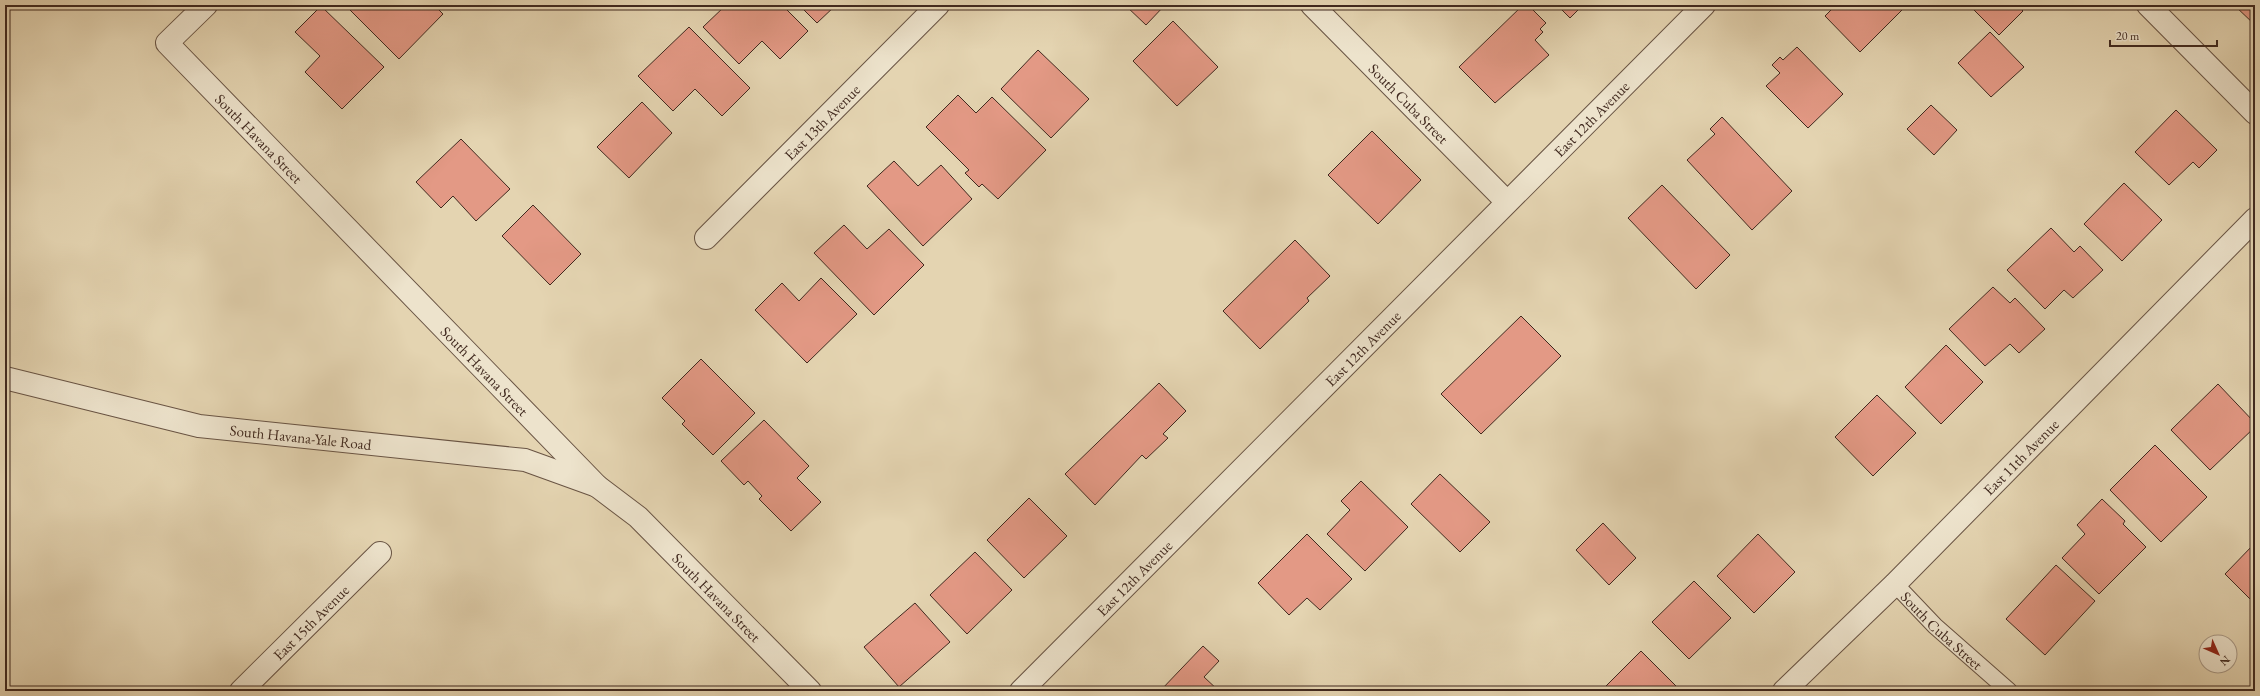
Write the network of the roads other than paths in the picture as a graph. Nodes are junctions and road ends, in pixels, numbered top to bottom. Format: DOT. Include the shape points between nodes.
graph roads {
  1 [pos="206,5"];
  2 [pos="938,5"];
  3 [pos="1312,5"];
  4 [pos="1704,5"];
  5 [pos="2148,5"];
  6 [pos="2255,113"];
  7 [pos="1507,202"];
  8 [pos="2255,219"];
  9 [pos="706,238"];
  10 [pos="5,378"];
  11 [pos="597,486"];
  12 [pos="380,553"];
  13 [pos="1895,584"];
  14 [pos="242,691"];
  15 [pos="810,691"];
  16 [pos="1021,691"];
  17 [pos="1784,691"];
  18 [pos="2009,691"];
  1 -- 11 [label="street, South Havana Street" via="167,43"];
  2 -- 9 [label="street, East 13th Avenue"];
  3 -- 7 [label="street, South Cuba Street"];
  4 -- 7 [label="street, East 12th Avenue"];
  5 -- 6 [label="street"];
  7 -- 16 [label="street, East 12th Avenue"];
  8 -- 13 [label="street, East 11th Avenue"];
  10 -- 11 [label="street, South Havana-Yale Road" via="199,426 526,460"];
  11 -- 15 [label="street, South Havana Street" via="638,517"];
  12 -- 14 [label="street, East 15th Avenue"];
  13 -- 17 [label="street, East 11th Avenue"];
  13 -- 18 [label="lane, South Cuba Street" via="1935,626"];
}
